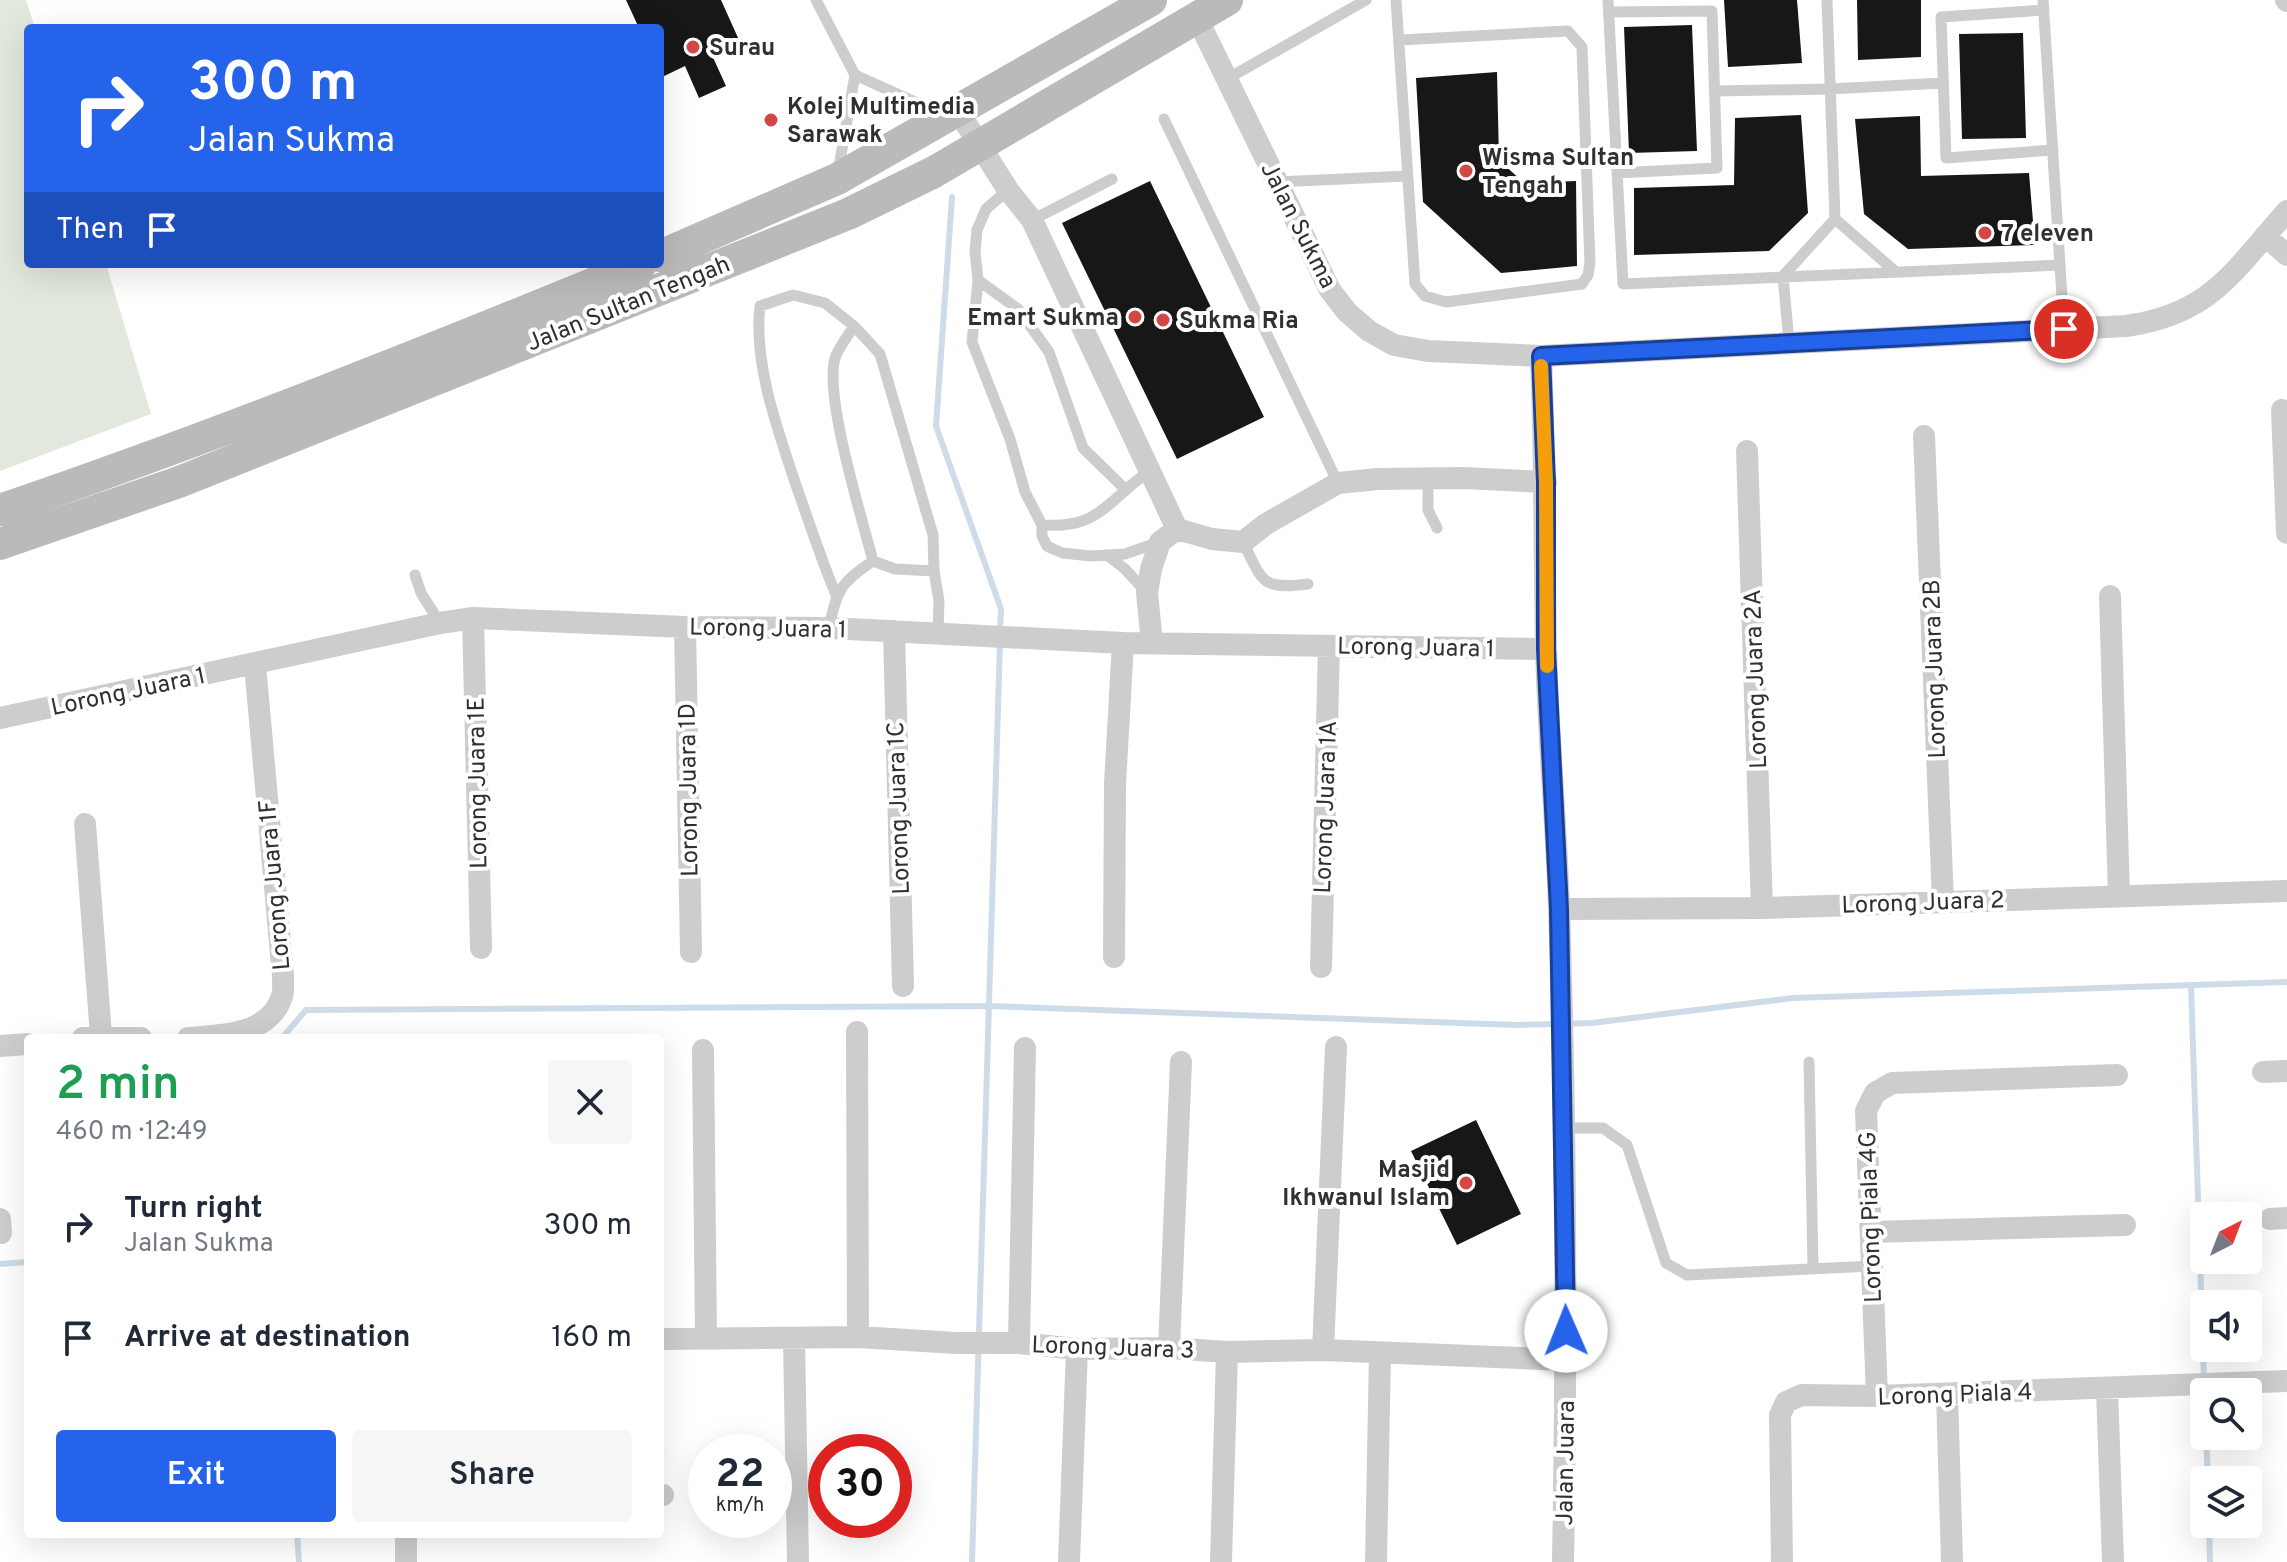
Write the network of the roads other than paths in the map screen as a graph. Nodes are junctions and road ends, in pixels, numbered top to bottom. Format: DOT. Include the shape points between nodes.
graph roads {
  1 [pos="816,0"];
  2 [pos="1151,0"];
  3 [pos="1227,0"];
  4 [pos="1366,0"];
  5 [pos="1396,0"];
  6 [pos="1827,0"];
  7 [pos="2043,5"];
  8 [pos="1608,6"];
  9 [pos="1197,18"];
  10 [pos="1400,40"];
  11 [pos="855,75"];
  12 [pos="1227,79"];
  13 [pos="1943,83"];
  14 [pos="1830,89"];
  15 [pos="1715,91"];
  16 [pos="952,113"];
  17 [pos="1164,119"];
  18 [pos="980,144"];
  19 [pos="2053,150"];
  20 [pos="1617,173"];
  21 [pos="1407,176"];
  22 [pos="837,179"];
  23 [pos="1112,179"];
  24 [pos="1276,182"];
  25 [pos="1008,190"];
  26 [pos="2287,211"];
  27 [pos="1835,219"];
  28 [pos="1032,220"];
  29 [pos="2265,236"];
  30 [pos="664,254"];
  31 [pos="2287,255"];
  32 [pos="2060,265"];
  33 [pos="631,268"];
  34 [pos="1896,272"];
  35 [pos="1783,276"];
  36 [pos="978,280"];
  37 [pos="854,326"];
  38 [pos="2064,329"];
  39 [pos="1789,342"];
  40 [pos="1541,356"];
  41 [pos="2282,410"];
  42 [pos="1924,436"];
  43 [pos="1747,451"];
  44 [pos="1148,472"];
  45 [pos="1428,478"];
  46 [pos="1546,482"];
  47 [pos="1338,483"];
  48 [pos="1125,489"];
  49 [pos="0,510"];
  50 [pos="1042,525"];
  51 [pos="1437,528"];
  52 [pos="2287,533"];
  53 [pos="1168,535"];
  54 [pos="1243,542"];
  55 [pos="0,544"];
  56 [pos="1107,555"];
  57 [pos="873,561"];
  58 [pos="934,571"];
  59 [pos="415,575"];
  60 [pos="1308,584"];
  61 [pos="1147,593"];
  62 [pos="836,595"];
  63 [pos="2110,596"];
  64 [pos="473,618"];
  65 [pos="440,623"];
  66 [pos="685,627"];
  67 [pos="829,628"];
  68 [pos="894,631"];
  69 [pos="938,632"];
  70 [pos="1123,643"];
  71 [pos="1152,643"];
  72 [pos="1329,646"];
  73 [pos="1546,649"];
  74 [pos="255,665"];
  75 [pos="0,718"];
  76 [pos="85,824"];
  77 [pos="2287,891"];
  78 [pos="2119,895"];
  79 [pos="1943,901"];
  80 [pos="1762,908"];
  81 [pos="1559,909"];
  82 [pos="481,948"];
  83 [pos="691,952"];
  84 [pos="1114,957"];
  85 [pos="1321,967"];
  86 [pos="903,986"];
  87 [pos="857,1032"];
  88 [pos="92,1034"];
  89 [pos="225,1034"];
  90 [pos="24,1044"];
  91 [pos="0,1046"];
  92 [pos="1336,1047"];
  93 [pos="1025,1048"];
  94 [pos="703,1050"];
  95 [pos="1181,1062"];
  96 [pos="1809,1062"];
  97 [pos="2287,1071"];
  98 [pos="2263,1072"];
  99 [pos="2117,1075"];
  100 [pos="1564,1128"];
  101 [pos="2125,1225"];
  102 [pos="1871,1232"];
  103 [pos="1873,1266"];
  104 [pos="1813,1267"];
  105 [pos="858,1337"];
  106 [pos="664,1339"];
  107 [pos="706,1339"];
  108 [pos="794,1339"];
  109 [pos="1019,1343"];
  110 [pos="1169,1348"];
  111 [pos="1077,1349"];
  112 [pos="1323,1350"];
  113 [pos="1227,1352"];
  114 [pos="1380,1353"];
  115 [pos="1566,1360"];
  116 [pos="2287,1381"];
  117 [pos="2107,1389"];
  118 [pos="1947,1394"];
  119 [pos="1877,1396"];
  120 [pos="406,1538"];
  121 [pos="406,1562"];
  122 [pos="798,1562"];
  123 [pos="1069,1562"];
  124 [pos="1221,1562"];
  125 [pos="1376,1562"];
  126 [pos="1563,1562"];
  127 [pos="1782,1562"];
  128 [pos="1952,1562"];
  129 [pos="2113,1562"];
  1 -- 11 [label="lane"];
  2 -- 16 [label="main road, Jalan Sultan Tengah"];
  3 -- 9 [label="main road, Jalan Sultan Tengah"];
  4 -- 12 [label="lane"];
  5 -- 10 [label="lane"];
  6 -- 14 [label="lane"];
  7 -- 13 [label="lane" via="1941,17"];
  7 -- 19 [label="lane"];
  8 -- 15 [label="lane" via="1712,11"];
  8 -- 20 [label="lane"];
  9 -- 12 [label="street, Jalan Sukma"];
  9 -- 18 [label="main road, Jalan Sultan Tengah"];
  10 -- 21 [label="lane"];
  10 -- 21 [label="lane" via="1568,31 1582,47 1588,275 1582,284 1469,300 1446,302 1425,296 1415,284"];
  11 -- 16 [label="lane"];
  11 -- 22 [label="lane"];
  12 -- 24 [label="street, Jalan Sukma"];
  13 -- 14 [label="lane"];
  13 -- 19 [label="lane" via="1946,158"];
  14 -- 15 [label="lane"];
  14 -- 27 [label="lane"];
  15 -- 20 [label="lane" via="1717,168"];
  16 -- 18 [label="street"];
  16 -- 22 [label="main road, Jalan Sultan Tengah"];
  17 -- 47 [label="lane"];
  18 -- 25 [label="street"];
  18 -- 55 [label="main road, Jalan Sultan Tengah" via="848,214 761,250 179,482"];
  19 -- 32 [label="lane"];
  20 -- 35 [label="lane" via="1623,284"];
  21 -- 24 [label="lane"];
  22 -- 30 [label="main road, Jalan Sultan Tengah"];
  23 -- 28 [label="lane"];
  24 -- 40 [label="street, Jalan Sukma" via="1330,290 1369,331 1394,345 1428,351"];
  25 -- 28 [label="street"];
  25 -- 36 [label="lane" via="986,209 977,230"];
  26 -- 29 [label="street, Jalan Sukma"];
  27 -- 34 [label="lane"];
  27 -- 35 [label="lane"];
  28 -- 44 [label="street"];
  29 -- 31 [label="street"];
  29 -- 38 [label="street, Jalan Sukma" via="2222,285 2179,313 2139,324"];
  32 -- 34 [label="lane"];
  32 -- 38 [label="lane"];
  33 -- 49 [label="main road, Jalan Sultan Tengah" via="419,355"];
  34 -- 35 [label="lane"];
  35 -- 39 [label="lane"];
  36 -- 48 [label="lane" via="1018,309 1049,352 1083,448"];
  36 -- 50 [label="lane" via="972,342 1025,492"];
  37 -- 57 [label="lane" via="835,358 833,393"];
  37 -- 58 [label="lane" via="880,354 933,535"];
  37 -- 62 [label="lane" via="825,303 793,295 760,306 774,420"];
  38 -- 39 [label="street, Jalan Sukma"];
  39 -- 40 [label="street, Jalan Sukma"];
  40 -- 46 [label="street, Jalan Juara"];
  41 -- 52 [label="street"];
  42 -- 79 [label="street, Lorong Juara 2B"];
  43 -- 80 [label="street, Lorong Juara 2A"];
  44 -- 48 [label="lane"];
  44 -- 53 [label="street"];
  45 -- 46 [label="street"];
  45 -- 47 [label="street"];
  45 -- 51 [label="lane" via="1428,510"];
  46 -- 73 [label="street, Jalan Juara"];
  47 -- 54 [label="street"];
  48 -- 50 [label="lane" via="1088,520 1066,527"];
  50 -- 56 [label="lane" via="1042,536 1053,549"];
  53 -- 54 [label="street"];
  53 -- 56 [label="lane" via="1125,554"];
  53 -- 61 [label="street"];
  54 -- 60 [label="lane" via="1260,577 1279,588"];
  56 -- 61 [label="lane"];
  57 -- 58 [label="lane" via="895,569"];
  57 -- 62 [label="lane" via="851,575"];
  58 -- 69 [label="lane"];
  59 -- 65 [label="lane"];
  61 -- 71 [label="street"];
  62 -- 67 [label="lane"];
  63 -- 78 [label="street"];
  64 -- 65 [label="street, Lorong Juara 1"];
  64 -- 66 [label="street, Lorong Juara 1"];
  64 -- 82 [label="street, Lorong Juara 1E"];
  65 -- 74 [label="street, Lorong Juara 1"];
  66 -- 67 [label="street, Lorong Juara 1"];
  66 -- 83 [label="street, Lorong Juara 1D"];
  67 -- 68 [label="street, Lorong Juara 1"];
  68 -- 69 [label="street, Lorong Juara 1"];
  68 -- 86 [label="street, Lorong Juara 1C"];
  69 -- 70 [label="street, Lorong Juara 1"];
  70 -- 71 [label="street, Lorong Juara 1"];
  70 -- 84 [label="street"];
  71 -- 72 [label="street, Lorong Juara 1"];
  72 -- 73 [label="street, Lorong Juara 1"];
  72 -- 85 [label="street, Lorong Juara 1A"];
  73 -- 81 [label="street, Jalan Juara"];
  74 -- 75 [label="street, Lorong Juara 1"];
  74 -- 89 [label="street, Lorong Juara 1F" via="282,996 261,1022"];
  76 -- 88 [label="street"];
  77 -- 78 [label="street, Lorong Juara 2"];
  78 -- 79 [label="street, Lorong Juara 2"];
  79 -- 80 [label="street, Lorong Juara 2"];
  80 -- 81 [label="street, Lorong Juara 2"];
  81 -- 100 [label="street, Jalan Juara"];
  87 -- 105 [label="street"];
  90 -- 91 [label="street"];
  92 -- 112 [label="street"];
  93 -- 109 [label="street"];
  94 -- 107 [label="street"];
  95 -- 110 [label="street"];
  96 -- 104 [label="lane"];
  97 -- 98 [label="street"];
  99 -- 102 [label="street, Lorong Piala 4G" via="1892,1083 1875,1093 1866,1111"];
  100 -- 104 [label="lane" via="1603,1128 1627,1145 1666,1263 1676,1270 1687,1275"];
  100 -- 115 [label="street, Jalan Juara"];
  101 -- 102 [label="street"];
  102 -- 103 [label="street, Lorong Piala 4G"];
  103 -- 104 [label="lane"];
  103 -- 119 [label="street, Lorong Piala 4G"];
  105 -- 108 [label="street, Lorong Juara 3"];
  105 -- 109 [label="street, Lorong Juara 3"];
  106 -- 107 [label="street, Lorong Juara 3"];
  107 -- 108 [label="street, Lorong Juara 3"];
  108 -- 122 [label="street"];
  109 -- 111 [label="street, Lorong Juara 3"];
  110 -- 111 [label="street, Lorong Juara 3"];
  110 -- 113 [label="street, Lorong Juara 3"];
  111 -- 123 [label="street"];
  112 -- 113 [label="street, Lorong Juara 3"];
  112 -- 114 [label="street, Lorong Juara 3"];
  113 -- 124 [label="street"];
  114 -- 115 [label="street, Lorong Juara 3"];
  114 -- 125 [label="street"];
  115 -- 126 [label="street, Jalan Juara"];
  116 -- 117 [label="street, Lorong Piala 4"];
  117 -- 118 [label="street, Lorong Piala 4"];
  117 -- 129 [label="street"];
  118 -- 119 [label="street, Lorong Piala 4"];
  118 -- 128 [label="street"];
  119 -- 127 [label="street, Lorong Piala 4" via="1802,1395 1786,1402 1780,1415"];
  120 -- 121 [label="street"];
}
